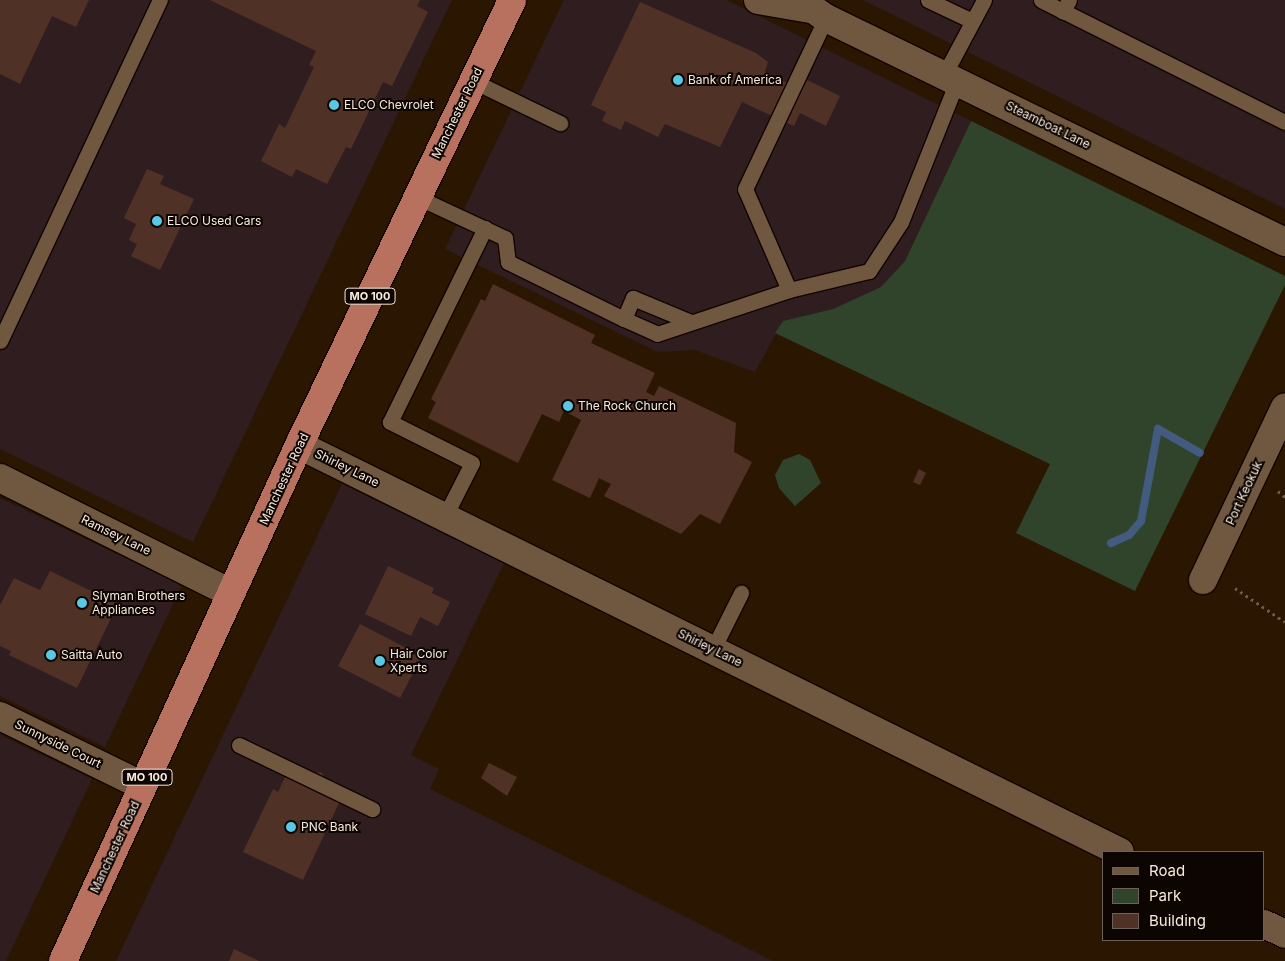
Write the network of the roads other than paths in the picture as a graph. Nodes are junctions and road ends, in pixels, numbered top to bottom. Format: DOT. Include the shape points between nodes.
graph roads {
  1 [pos="160,0"];
  2 [pos="512,0"];
  3 [pos="758,0"];
  4 [pos="928,0"];
  5 [pos="984,0"];
  6 [pos="1042,0"];
  7 [pos="1066,6"];
  8 [pos="812,9"];
  9 [pos="972,21"];
  10 [pos="951,78"];
  11 [pos="473,80"];
  12 [pos="1285,122"];
  13 [pos="560,123"];
  14 [pos="417,197"];
  15 [pos="484,228"];
  16 [pos="1285,242"];
  17 [pos="789,290"];
  18 [pos="621,318"];
  19 [pos="691,322"];
  20 [pos="0,341"];
  21 [pos="1285,407"];
  22 [pos="299,445"];
  23 [pos="0,478"];
  24 [pos="445,516"];
  25 [pos="1203,580"];
  26 [pos="231,593"];
  27 [pos="741,593"];
  28 [pos="713,649"];
  29 [pos="0,716"];
  30 [pos="239,745"];
  31 [pos="143,786"];
  32 [pos="372,809"];
  33 [pos="1118,851"];
  34 [pos="1265,924"];
  35 [pos="1285,934"];
  36 [pos="63,961"];
  1 -- 20 [label="lane"];
  2 -- 11 [label="highway, Manchester Road / MO 100"];
  3 -- 8 [label="street, Steamboat Lane"];
  4 -- 9 [label="lane"];
  5 -- 9 [label="lane"];
  6 -- 7 [label="lane"];
  7 -- 12 [label="lane"];
  8 -- 10 [label="street, Steamboat Lane"];
  8 -- 17 [label="lane" via="745,189"];
  9 -- 10 [label="lane"];
  10 -- 16 [label="street, Steamboat Lane"];
  10 -- 17 [label="lane" via="902,222 869,271"];
  11 -- 13 [label="lane"];
  11 -- 14 [label="highway, Manchester Road / MO 100"];
  14 -- 15 [label="lane"];
  14 -- 22 [label="highway, Manchester Road / MO 100"];
  15 -- 18 [label="lane" via="505,238 508,262"];
  15 -- 24 [label="lane" via="390,422 472,463"];
  17 -- 19 [label="lane"];
  18 -- 19 [label="lane" via="657,334"];
  18 -- 19 [label="lane" via="633,298"];
  21 -- 25 [label="street, Port Keokuk"];
  22 -- 24 [label="street, Shirley Lane"];
  22 -- 26 [label="highway, Manchester Road / MO 100"];
  23 -- 26 [label="street, Ramsey Lane"];
  24 -- 28 [label="street, Shirley Lane"];
  26 -- 31 [label="highway, Manchester Road / MO 100"];
  27 -- 28 [label="lane"];
  28 -- 33 [label="street, Shirley Lane"];
  29 -- 31 [label="street, Sunnyside Court"];
  30 -- 32 [label="lane"];
  31 -- 36 [label="highway, Manchester Road / MO 100"];
  34 -- 35 [label="street"];
}
